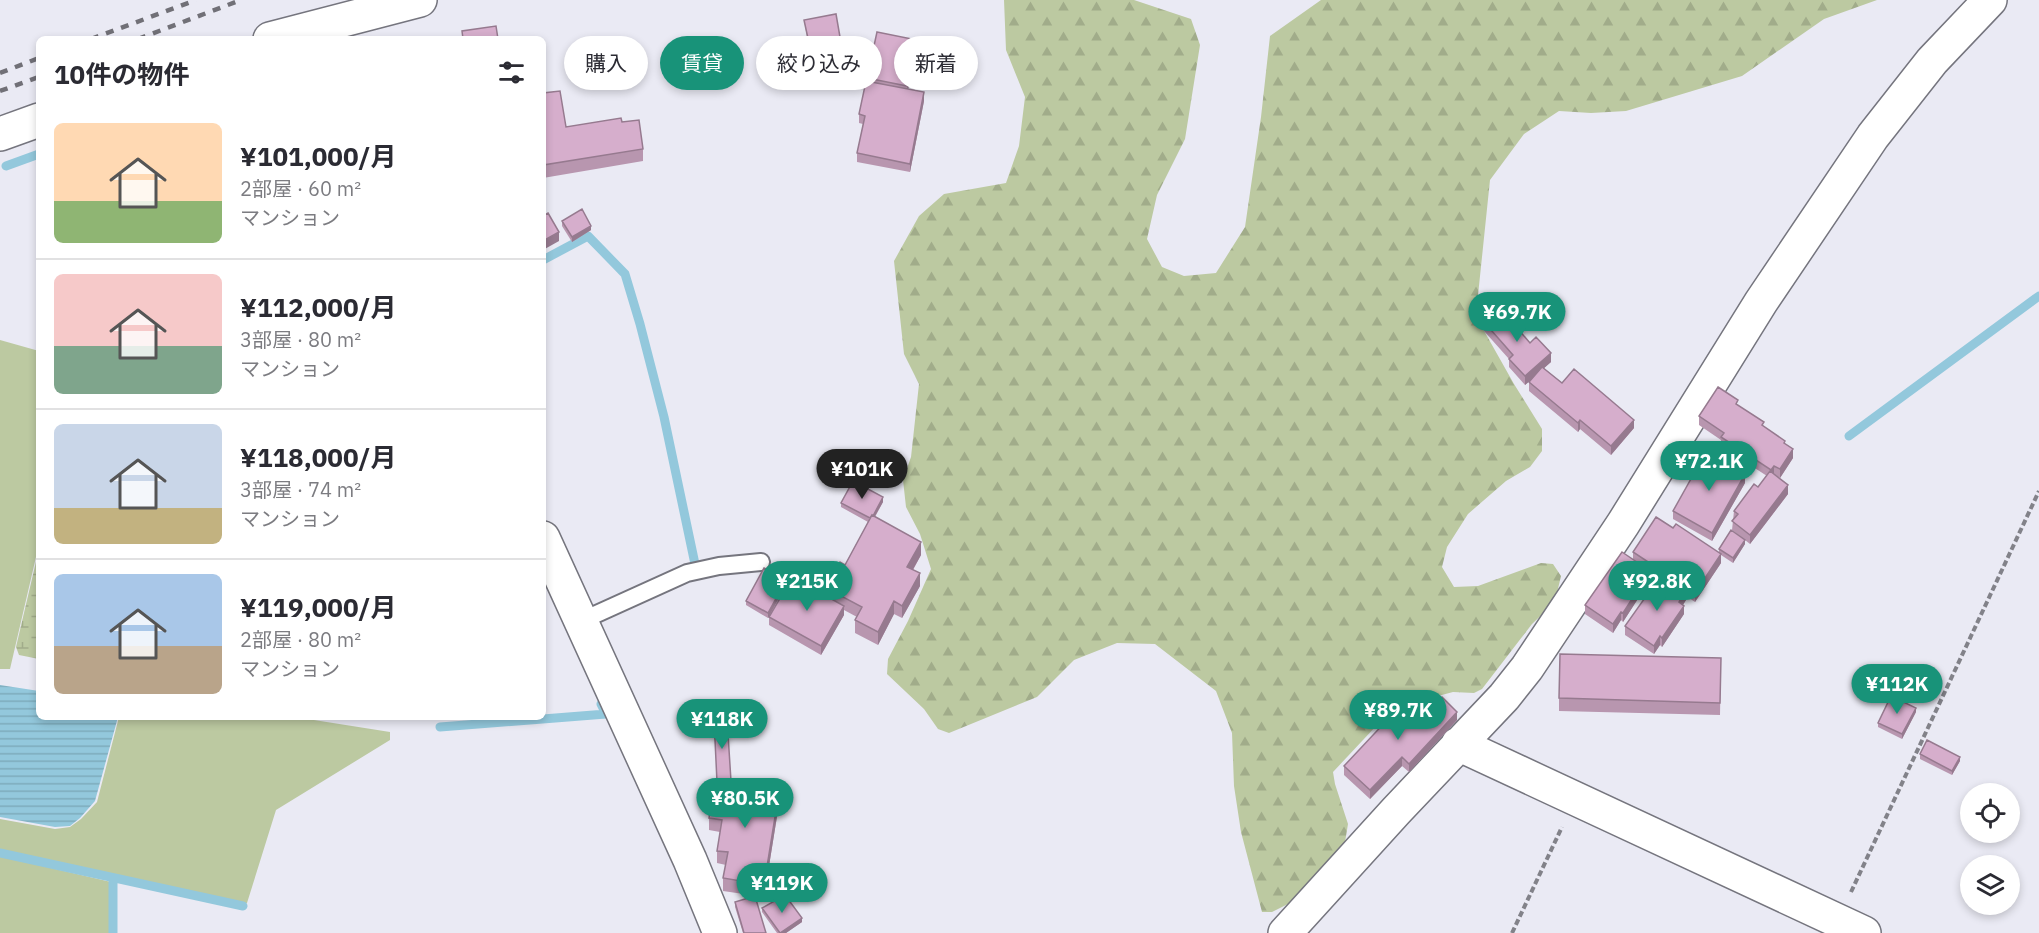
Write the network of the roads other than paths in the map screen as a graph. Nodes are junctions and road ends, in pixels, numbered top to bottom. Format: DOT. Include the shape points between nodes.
graph roads {
  1 [pos="420,0"];
  2 [pos="1990,0"];
  3 [pos="280,36"];
  4 [pos="36,121"];
  5 [pos="0,134"];
  6 [pos="546,545"];
  7 [pos="761,562"];
  8 [pos="581,621"];
  9 [pos="1458,744"];
  10 [pos="1850,927"];
  11 [pos="720,933"];
  12 [pos="1285,933"];
  1 -- 3 [label="main road"];
  2 -- 9 [label="main road" via="1932,61 1873,136 1761,302 1560,621 1504,697"];
  4 -- 5 [label="main road"];
  6 -- 8 [label="main road"];
  7 -- 8 [label="lane" via="687,573"];
  8 -- 11 [label="main road"];
  9 -- 10 [label="main road"];
  9 -- 12 [label="main road"];
}
